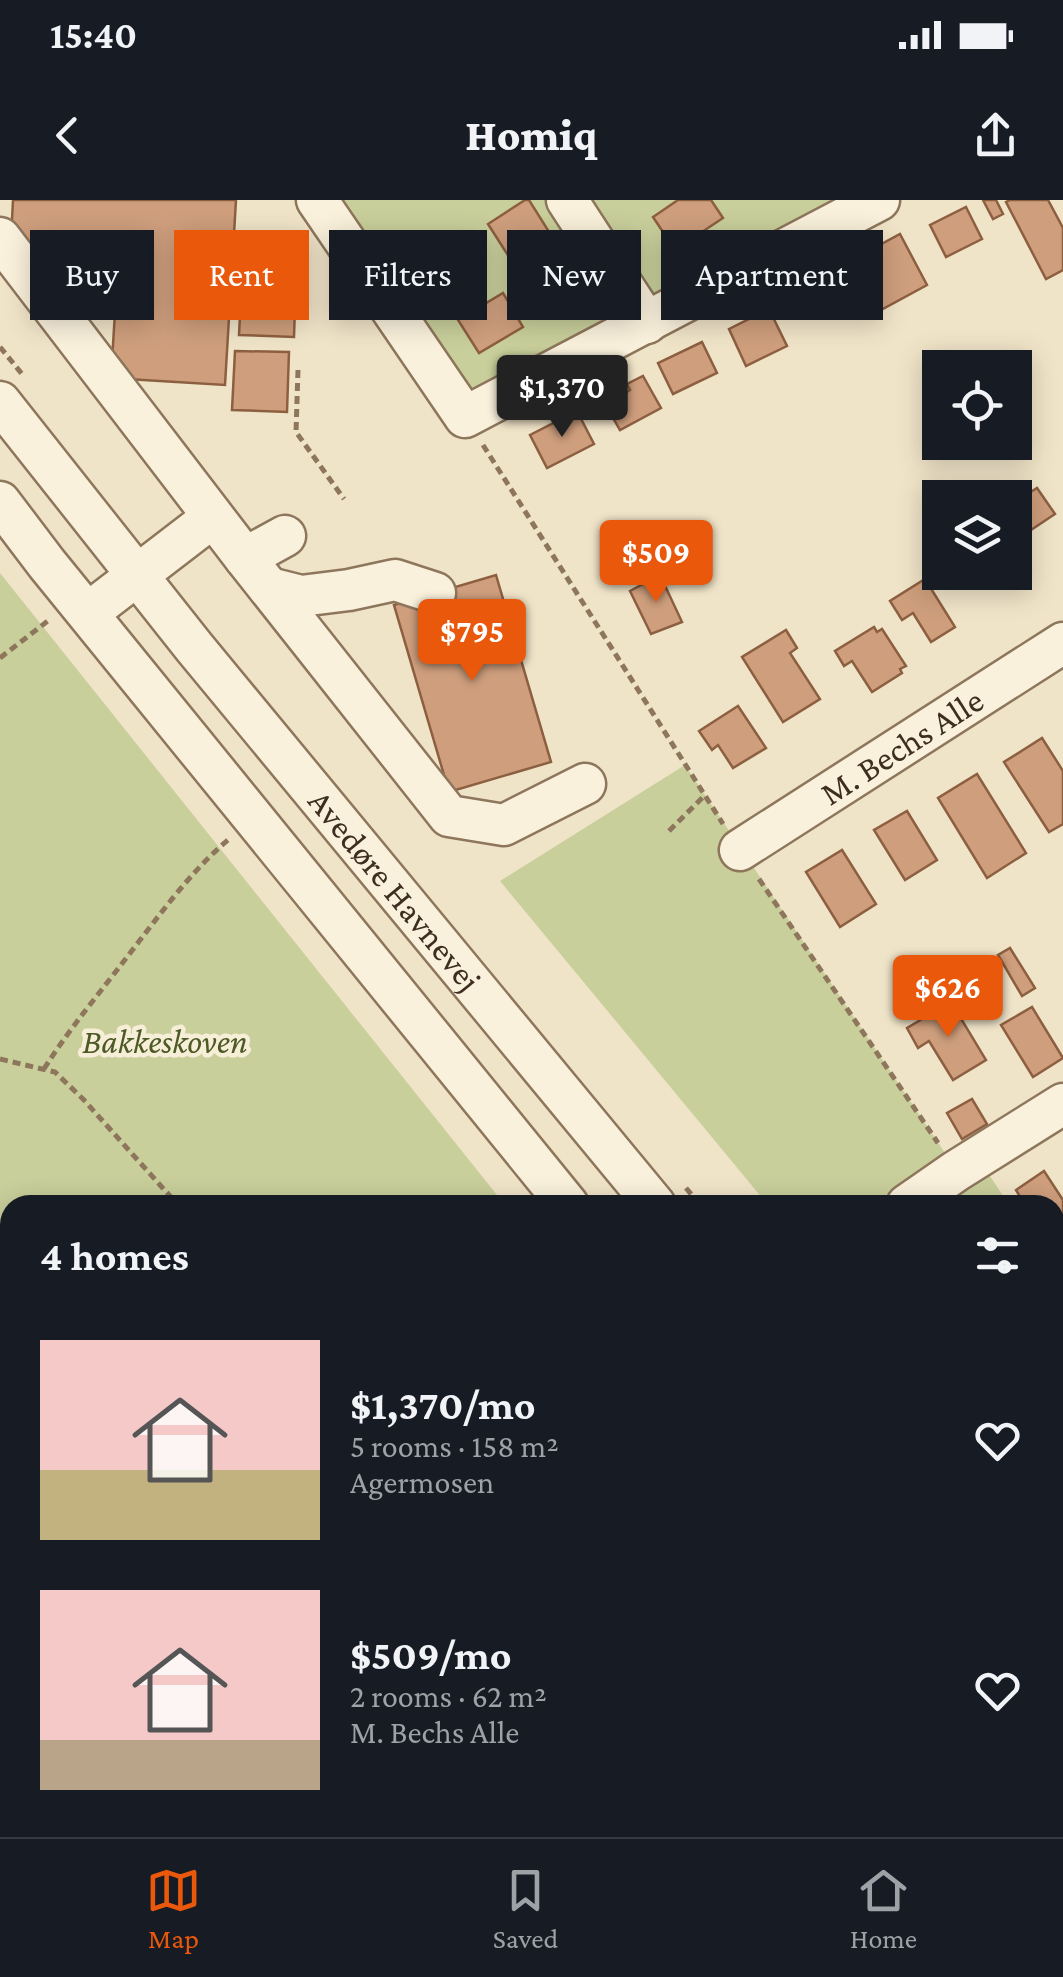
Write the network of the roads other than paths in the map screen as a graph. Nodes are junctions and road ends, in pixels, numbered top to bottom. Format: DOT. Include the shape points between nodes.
graph roads {
  1 [pos="317,200"];
  2 [pos="567,200"];
  3 [pos="856,205"];
  4 [pos="0,238"];
  5 [pos="646,323"];
  6 [pos="0,402"];
  7 [pos="0,502"];
  8 [pos="213,517"];
  9 [pos="285,536"];
  10 [pos="257,573"];
  11 [pos="137,575"];
  12 [pos="435,593"];
  13 [pos="69,617"];
  14 [pos="1063,642"];
  15 [pos="585,784"];
  16 [pos="740,850"];
  17 [pos="1063,1104"];
  18 [pos="560,1195"];
  19 [pos="647,1195"];
  20 [pos="921,1195"];
  1 -- 5 [label="street" via="465,417"];
  2 -- 5 [label="street"];
  3 -- 5 [label="street"];
  4 -- 8 [label="street"];
  6 -- 11 [label="street, Avedøre Havnevej"];
  7 -- 13 [label="street, Avedøre Havnevej"];
  8 -- 10 [label="street"];
  8 -- 11 [label="street"];
  9 -- 10 [label="street"];
  10 -- 12 [label="street" via="301,596 395,580"];
  10 -- 15 [label="street" via="450,816 504,825"];
  11 -- 13 [label="street"];
  11 -- 19 [label="street, Avedøre Havnevej"];
  13 -- 18 [label="street, Avedøre Havnevej"];
  14 -- 16 [label="street, M. Bechs Alle"];
  17 -- 20 [label="street"];
}
